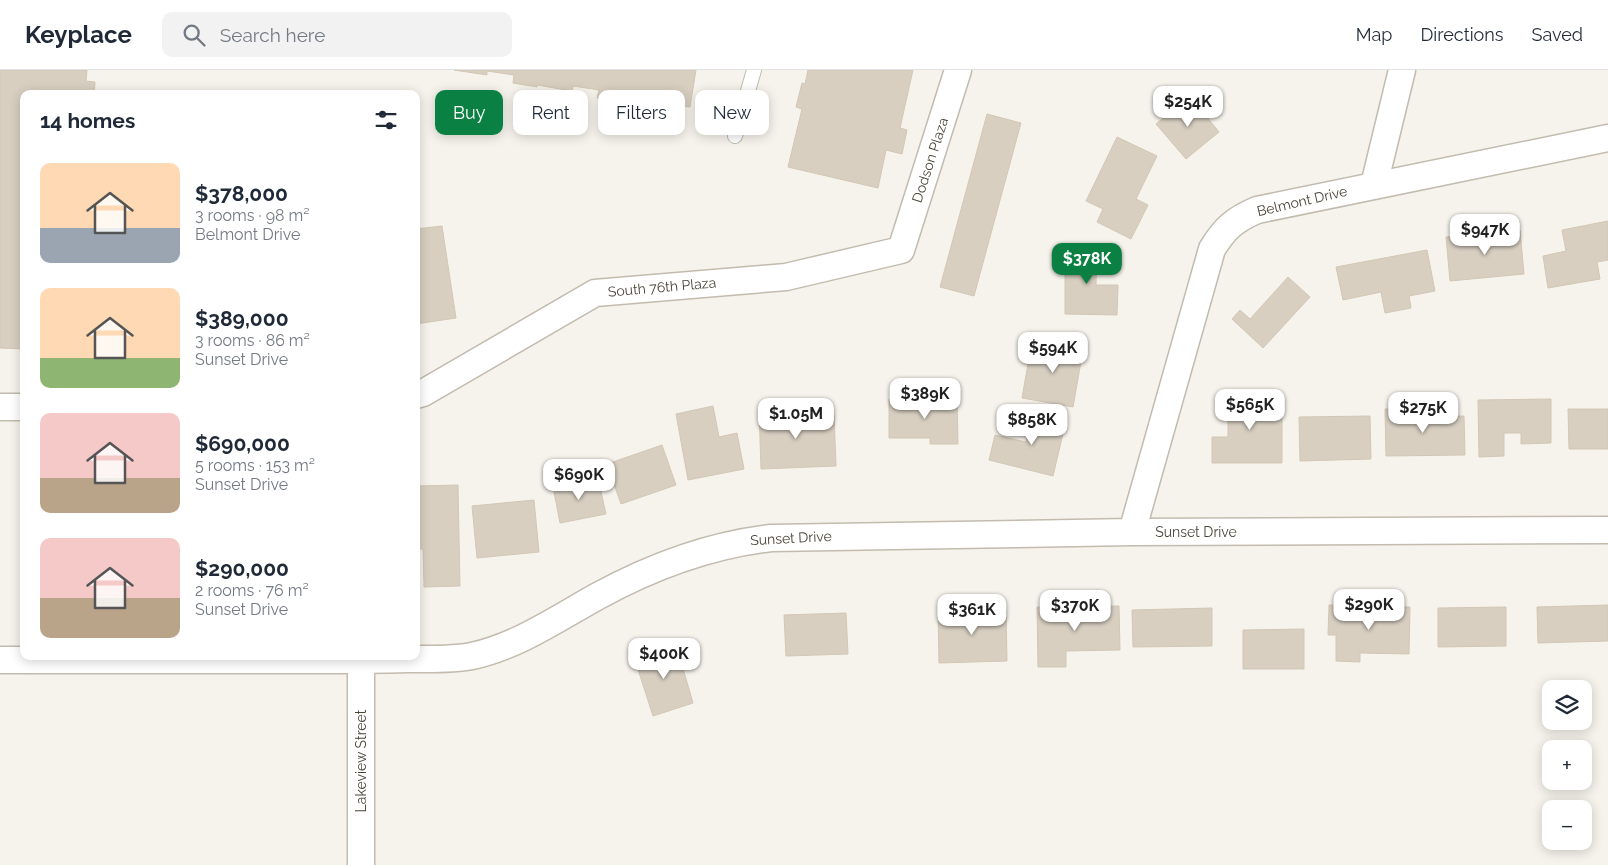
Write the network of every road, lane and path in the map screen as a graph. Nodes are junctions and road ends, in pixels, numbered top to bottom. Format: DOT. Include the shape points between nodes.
graph roads {
  1 [pos="754,70"];
  2 [pos="958,70"];
  3 [pos="1402,70"];
  4 [pos="735,136"];
  5 [pos="1608,138"];
  6 [pos="1374,185"];
  7 [pos="901,250"];
  8 [pos="420,394"];
  9 [pos="20,407"];
  10 [pos="0,408"];
  11 [pos="1608,530"];
  12 [pos="1132,532"];
  13 [pos="420,659"];
  14 [pos="0,660"];
  15 [pos="20,660"];
  16 [pos="361,660"];
  17 [pos="361,865"];
  1 -- 4 [label="lane"];
  2 -- 7 [label="street, Dodson Plaza"];
  3 -- 6 [label="street"];
  5 -- 6 [label="street, Belmont Drive"];
  6 -- 12 [label="street, Belmont Drive" via="1257,210 1238,218 1223,231 1212,249"];
  7 -- 8 [label="street, South 76th Plaza" via="786,277 595,293"];
  9 -- 10 [label="street"];
  11 -- 12 [label="street, Sunset Drive"];
  12 -- 13 [label="street, Sunset Drive" via="807,536 741,541 701,551 659,567 500,648 471,656"];
  14 -- 15 [label="street, Sunset Drive"];
  16 -- 17 [label="street, Lakeview Street"];
}
